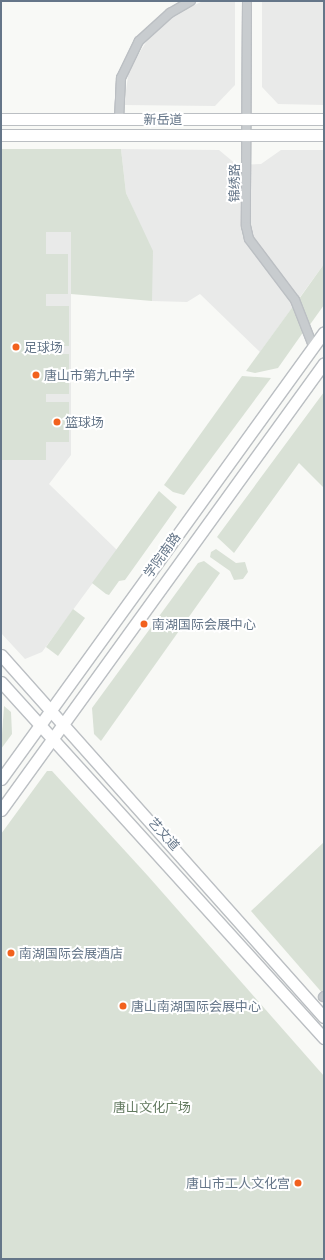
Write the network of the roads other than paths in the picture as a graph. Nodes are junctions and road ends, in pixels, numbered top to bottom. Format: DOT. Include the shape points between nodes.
graph roads {
  1 [pos="191,1"];
  2 [pos="247,1"];
  3 [pos="1,119"];
  4 [pos="246,119"];
  5 [pos="324,119"];
  6 [pos="119,120"];
  7 [pos="1,135"];
  8 [pos="246,135"];
  9 [pos="324,135"];
  10 [pos="324,332"];
  11 [pos="313,346"];
  12 [pos="324,363"];
  13 [pos="1,655"];
  14 [pos="1,682"];
  15 [pos="52,708"];
  16 [pos="65,723"];
  17 [pos="41,725"];
  18 [pos="54,739"];
  19 [pos="1,779"];
  20 [pos="1,810"];
  21 [pos="320,1012"];
  22 [pos="306,1018"];
  23 [pos="324,1038"];
  1 -- 6 [label="street" via="170,13 139,41 121,78"];
  2 -- 4 [label="street, 锦绣路"];
  3 -- 6 [label="main road, 新岳道"];
  4 -- 5 [label="main road, 新岳道"];
  4 -- 6 [label="main road, 新岳道"];
  4 -- 8 [label="street, 锦绣路"];
  7 -- 8 [label="main road, 新岳道"];
  8 -- 9 [label="main road, 新岳道"];
  8 -- 11 [label="street, 锦绣路" via="246,226 250,239 295,300"];
  10 -- 11 [label="main road, 学院南路"];
  11 -- 15 [label="main road, 学院南路"];
  12 -- 16 [label="main road, 学院南路"];
  13 -- 15 [label="main road, 艺文道"];
  14 -- 17 [label="main road, 艺文道"];
  15 -- 16 [label="main road, 艺文道"];
  15 -- 17 [label="main road, 学院南路"];
  16 -- 18 [label="main road, 学院南路"];
  16 -- 21 [label="main road, 艺文道"];
  17 -- 18 [label="main road, 艺文道"];
  17 -- 19 [label="main road, 学院南路"];
  18 -- 20 [label="main road, 学院南路"];
  18 -- 22 [label="main road, 艺文道"];
  21 -- 22 [label="main road"];
  22 -- 23 [label="main road, 艺文道"];
}
